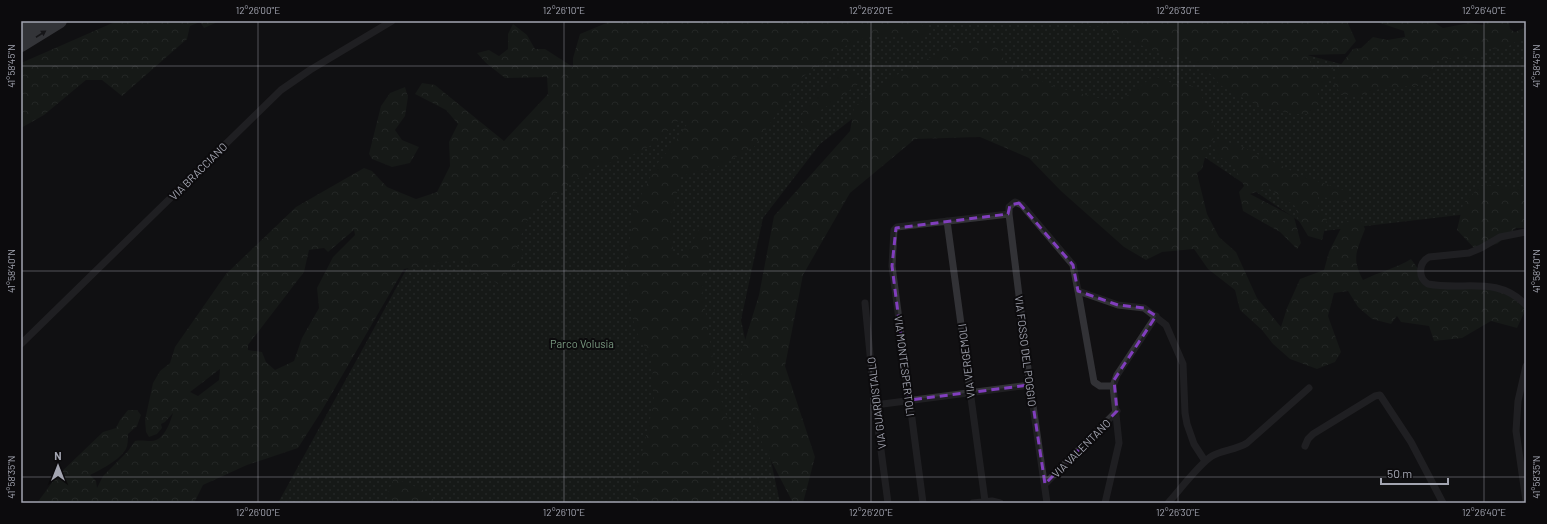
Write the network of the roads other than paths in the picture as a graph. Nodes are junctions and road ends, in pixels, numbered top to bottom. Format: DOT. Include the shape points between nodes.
graph roads {
  1 [pos="41,21"];
  2 [pos="60,21"];
  3 [pos="392,21"];
  4 [pos="21,30"];
  5 [pos="21,45"];
  6 [pos="1009,214"];
  7 [pos="947,221"];
  8 [pos="1526,232"];
  9 [pos="1078,291"];
  10 [pos="865,303"];
  11 [pos="1526,305"];
  12 [pos="1156,316"];
  13 [pos="21,344"];
  14 [pos="1526,366"];
  15 [pos="1030,385"];
  16 [pos="1113,386"];
  17 [pos="1309,388"];
  18 [pos="970,393"];
  19 [pos="909,400"];
  20 [pos="875,405"];
  21 [pos="1117,411"];
  22 [pos="1305,446"];
  23 [pos="1205,461"];
  24 [pos="1045,484"];
  25 [pos="985,501"];
  26 [pos="1526,501"];
  27 [pos="1107,502"];
  28 [pos="888,503"];
  29 [pos="923,503"];
  30 [pos="973,503"];
  31 [pos="1000,503"];
  32 [pos="1047,503"];
  33 [pos="1168,503"];
  34 [pos="1443,503"];
  1 -- 4 [label="highway"];
  5 -- 2 [label="highway, one-way"];
  3 -- 13 [label="street, VIA BRACCIANO" via="281,90"];
  6 -- 7 [label="street"];
  6 -- 9 [label="street" via="1009,207 1015,202 1022,205 1073,265"];
  6 -- 15 [label="street, VIA FOSSO DEL POGGIO"];
  7 -- 18 [label="street, VIA VERGEMOLI"];
  7 -- 19 [label="street, VIA MONTESPERTOLI" via="895,228 892,266"];
  8 -- 11 [label="street" via="1500,237 1469,253 1428,258 1424,260 1420,269 1422,278 1428,284 1495,287 1511,292"];
  9 -- 12 [label="street" via="1118,305 1144,308"];
  9 -- 16 [label="street" via="1094,382 1100,386"];
  10 -- 20 [label="street, VIA GUARDISTALLO"];
  12 -- 16 [label="street" via="1117,375"];
  12 -- 23 [label="street" via="1167,327 1183,364 1186,418 1194,444"];
  14 -- 26 [label="street" via="1518,400 1516,431"];
  15 -- 18 [label="street"];
  15 -- 24 [label="street, VIA FOSSO DEL POGGIO"];
  16 -- 21 [label="street"];
  17 -- 23 [label="street" via="1247,443"];
  18 -- 19 [label="street"];
  18 -- 25 [label="street, VIA VERGEMOLI"];
  19 -- 20 [label="street"];
  19 -- 29 [label="street, VIA MONTESPERTOLI"];
  20 -- 28 [label="street, VIA GUARDISTALLO"];
  21 -- 24 [label="street, VIA VALENTANO"];
  21 -- 27 [label="street" via="1119,447"];
  22 -- 34 [label="street" via="1313,434 1375,396 1380,396 1411,442"];
  23 -- 33 [label="street"];
  24 -- 32 [label="street, VIA FOSSO DEL POGGIO"];
  25 -- 30 [label="street"];
  25 -- 31 [label="street"];
}
